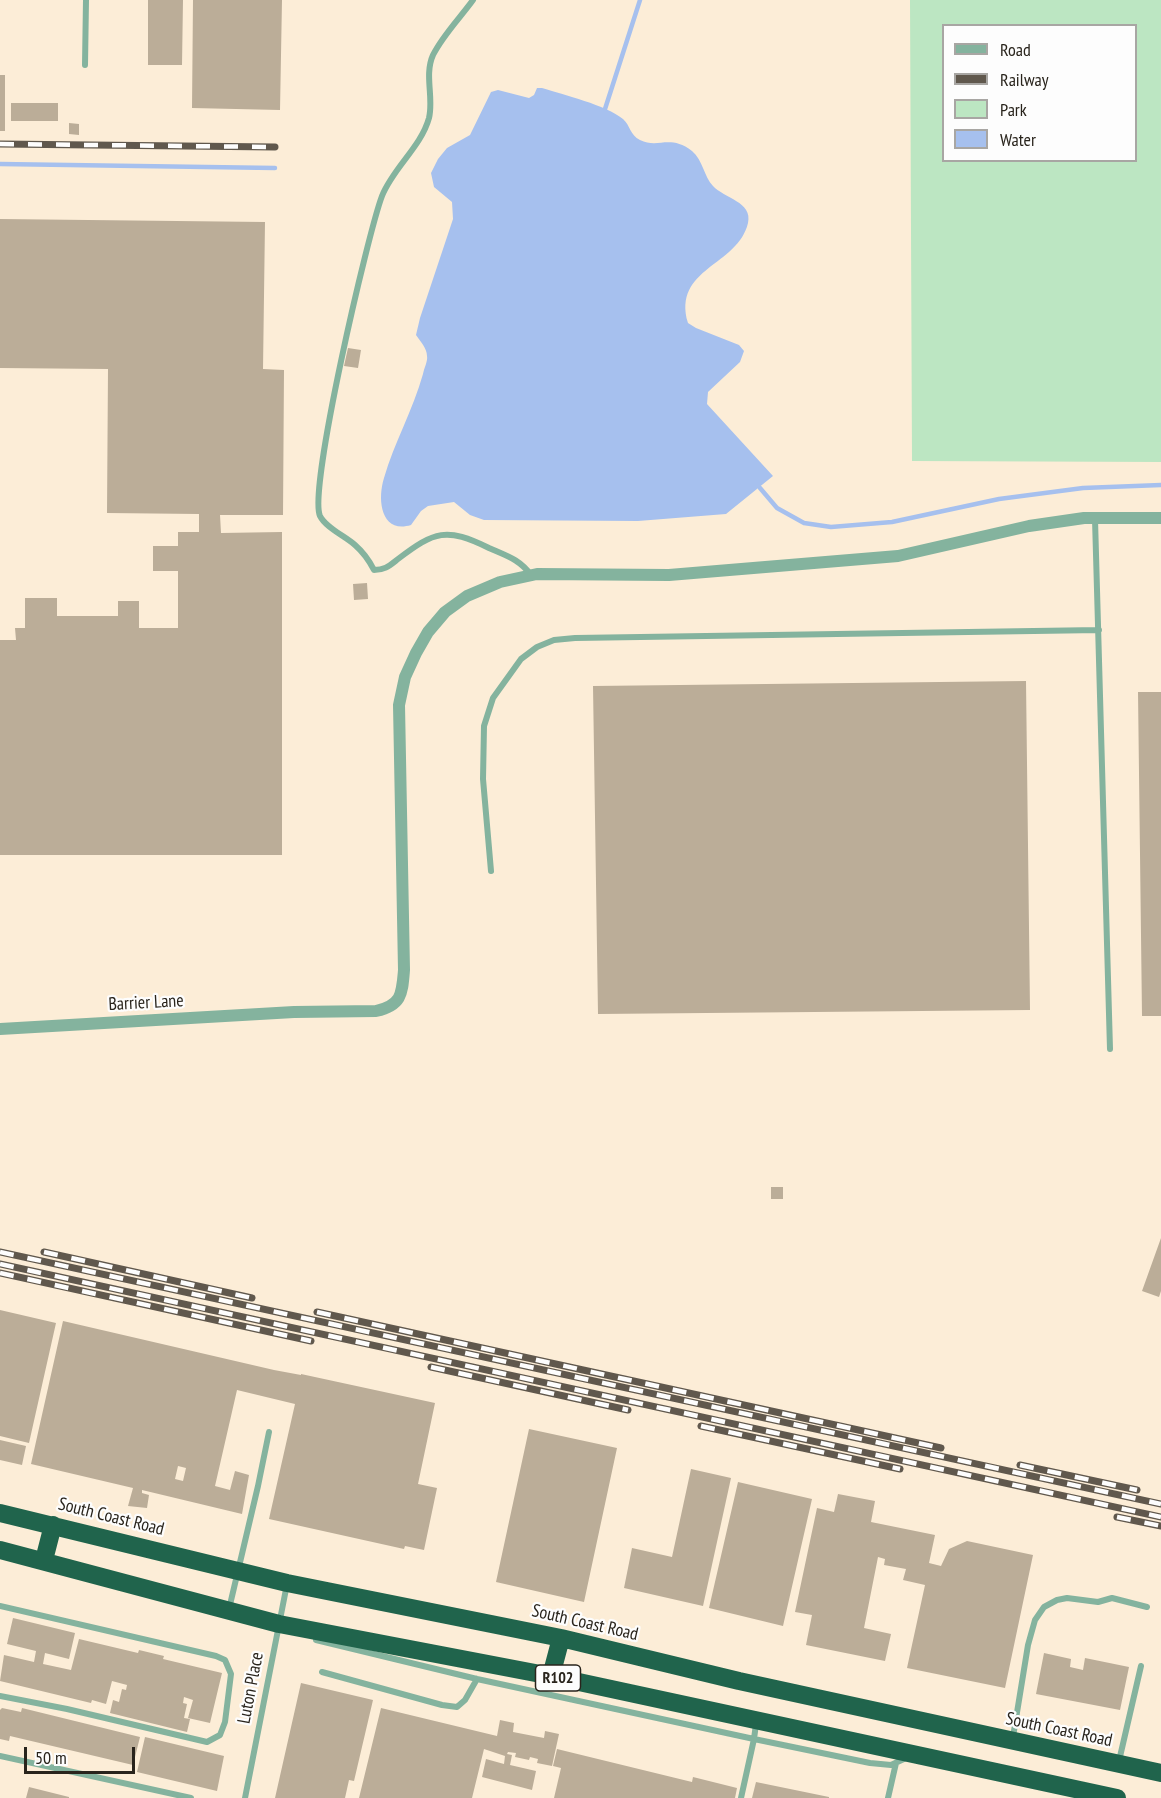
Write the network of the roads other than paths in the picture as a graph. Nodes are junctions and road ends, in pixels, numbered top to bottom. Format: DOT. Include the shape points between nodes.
graph roads {
  1 [pos="86,0"];
  2 [pos="473,0"];
  3 [pos="86,65"];
  4 [pos="1161,518"];
  5 [pos="1095,519"];
  6 [pos="531,575"];
  7 [pos="1098,630"];
  8 [pos="491,871"];
  9 [pos="0,1029"];
  10 [pos="1110,1049"];
  11 [pos="269,1432"];
  12 [pos="0,1513"];
  13 [pos="53,1525"];
  14 [pos="0,1550"];
  15 [pos="44,1560"];
  16 [pos="239,1570"];
  17 [pos="287,1583"];
  18 [pos="0,1606"];
  19 [pos="1147,1606"];
  20 [pos="229,1610"];
  21 [pos="282,1630"];
  22 [pos="561,1638"];
  23 [pos="311,1639"];
  24 [pos="1141,1666"];
  25 [pos="322,1672"];
  26 [pos="551,1676"];
  27 [pos="477,1679"];
  28 [pos="0,1696"];
  29 [pos="755,1730"];
  30 [pos="1013,1741"];
  31 [pos="912,1754"];
  32 [pos="0,1756"];
  33 [pos="896,1763"];
  34 [pos="1119,1764"];
  35 [pos="1161,1773"];
  36 [pos="190,1798"];
  37 [pos="245,1798"];
  38 [pos="741,1798"];
  39 [pos="888,1798"];
  40 [pos="1114,1798"];
  1 -- 3 [label="lane"];
  2 -- 6 [label="lane" via="432,57 429,118 383,194 376,216 344,350 317,502 320,516 361,551 374,570 384,570 432,536 455,534 523,564"];
  4 -- 5 [label="street"];
  5 -- 6 [label="street" via="1029,526 898,556 669,575"];
  5 -- 7 [label="lane"];
  6 -- 9 [label="street, Barrier Lane" via="500,582 468,596 445,612 428,633 405,677 399,705 404,970 403,991 398,1001 376,1011"];
  7 -- 8 [label="lane" via="554,640 520,659 493,698 484,726 483,779"];
  7 -- 10 [label="lane"];
  11 -- 16 [label="lane"];
  12 -- 13 [label="highway, South Coast Road / R102"];
  13 -- 15 [label="highway"];
  13 -- 16 [label="highway, South Coast Road / R102"];
  14 -- 15 [label="highway, R102"];
  15 -- 20 [label="highway, R102"];
  16 -- 17 [label="highway, South Coast Road / R102"];
  16 -- 20 [label="lane"];
  17 -- 21 [label="lane, Luton Place"];
  17 -- 22 [label="highway, South Coast Road / R102"];
  18 -- 28 [label="lane" via="216,1656 225,1660 231,1674 225,1722 220,1735 207,1742"];
  19 -- 30 [label="lane" via="1112,1598 1098,1602 1067,1598 1044,1607 1035,1620 1028,1645"];
  20 -- 21 [label="highway, R102"];
  21 -- 26 [label="highway, R102"];
  21 -- 37 [label="lane, Luton Place"];
  22 -- 26 [label="highway"];
  22 -- 30 [label="highway, South Coast Road / R102"];
  23 -- 27 [label="lane"];
  24 -- 34 [label="lane"];
  25 -- 27 [label="lane" via="457,1707"];
  26 -- 29 [label="highway, R102"];
  27 -- 29 [label="lane"];
  29 -- 31 [label="highway, R102"];
  29 -- 33 [label="lane" via="870,1763"];
  29 -- 38 [label="lane"];
  30 -- 34 [label="highway, South Coast Road / R102"];
  31 -- 33 [label="lane"];
  31 -- 40 [label="highway, R102"];
  32 -- 36 [label="lane"];
  33 -- 39 [label="lane"];
  34 -- 35 [label="highway, South Coast Road / R102"];
}
